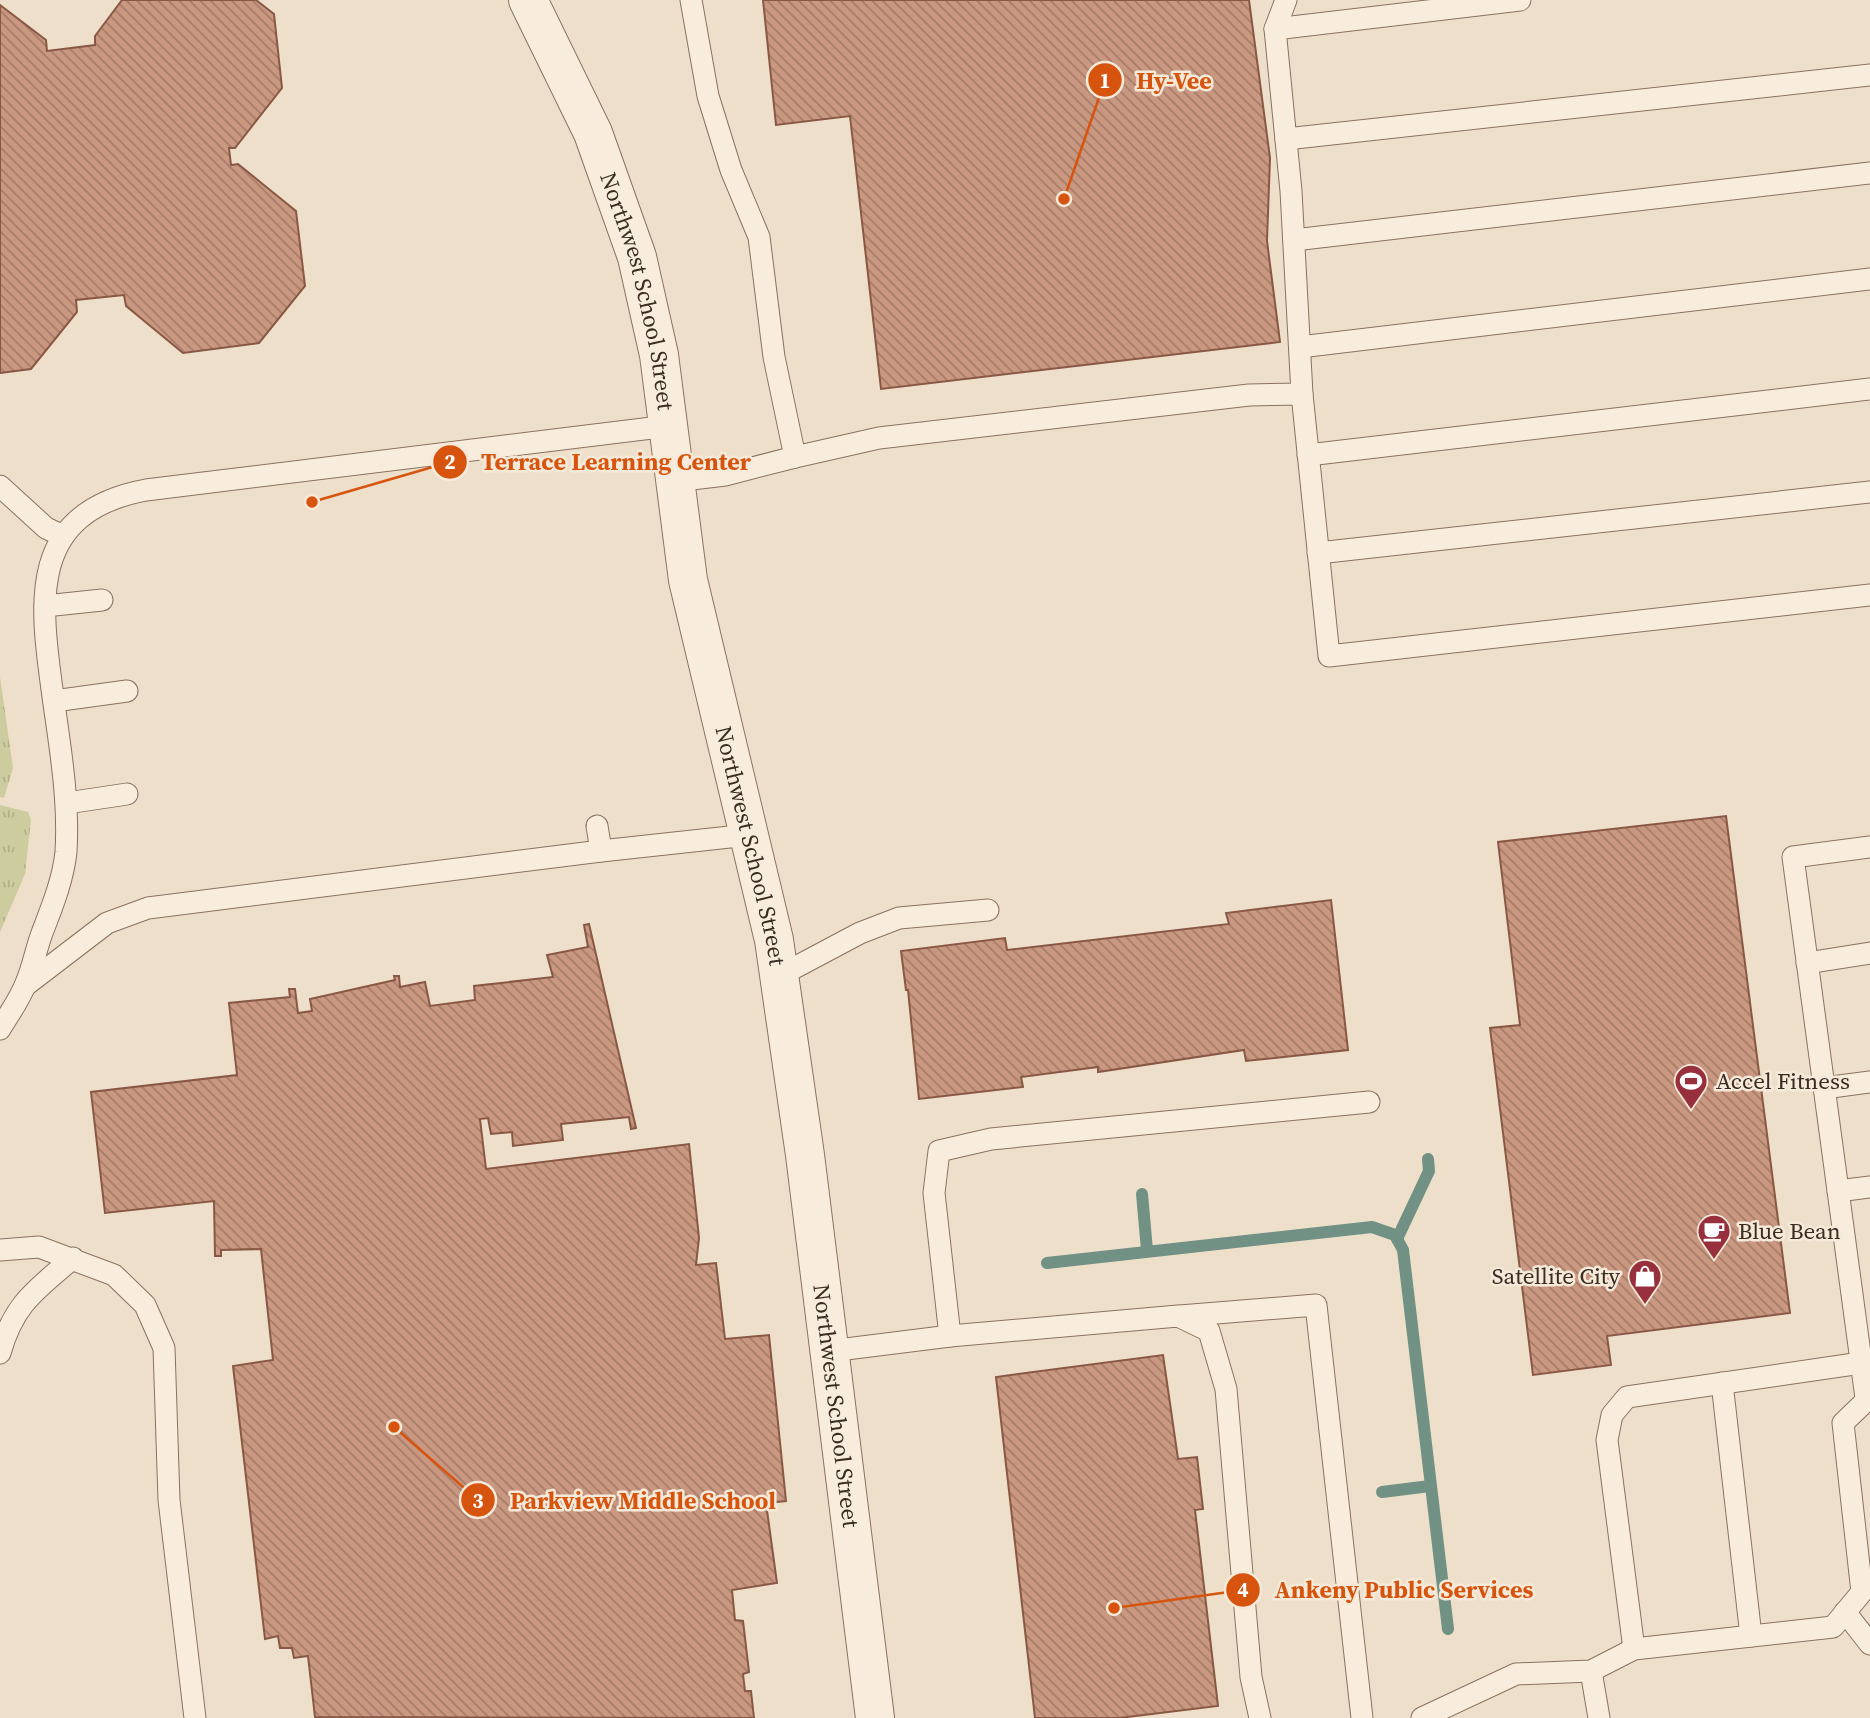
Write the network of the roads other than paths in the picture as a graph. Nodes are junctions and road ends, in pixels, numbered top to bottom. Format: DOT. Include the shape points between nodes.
graph roads {
  1 [pos="528,0"];
  2 [pos="691,0"];
  3 [pos="1286,0"];
  4 [pos="1520,0"];
  5 [pos="1275,29"];
  6 [pos="1870,75"];
  7 [pos="1286,139"];
  8 [pos="1870,173"];
  9 [pos="1294,240"];
  10 [pos="1870,279"];
  11 [pos="1300,347"];
  12 [pos="1870,389"];
  13 [pos="1302,394"];
  14 [pos="668,426"];
  15 [pos="1308,456"];
  16 [pos="795,457"];
  17 [pos="675,481"];
  18 [pos="0,486"];
  19 [pos="1870,492"];
  20 [pos="63,536"];
  21 [pos="1318,553"];
  22 [pos="1870,595"];
  23 [pos="102,600"];
  24 [pos="45,606"];
  25 [pos="127,691"];
  26 [pos="54,701"];
  27 [pos="127,794"];
  28 [pos="67,803"];
  29 [pos="597,826"];
  30 [pos="748,835"];
  31 [pos="1870,847"];
  32 [pos="601,851"];
  33 [pos="988,910"];
  34 [pos="1870,953"];
  35 [pos="1807,963"];
  36 [pos="779,976"];
  37 [pos="26,985"];
  38 [pos="0,1029"];
  39 [pos="1870,1082"];
  40 [pos="1824,1088"];
  41 [pos="1369,1102"];
  42 [pos="1870,1187"];
  43 [pos="1838,1191"];
  44 [pos="0,1250"];
  45 [pos="73,1258"];
  46 [pos="1861,1295"];
  47 [pos="1178,1317"];
  48 [pos="950,1336"];
  49 [pos="830,1350"];
  50 [pos="0,1353"];
  51 [pos="1861,1363"];
  52 [pos="1722,1383"];
  53 [pos="1868,1397"];
  54 [pos="1845,1612"];
  55 [pos="1751,1636"];
  56 [pos="1870,1644"];
  57 [pos="1634,1649"];
  58 [pos="1591,1671"];
  59 [pos="195,1718"];
  60 [pos="875,1718"];
  61 [pos="1260,1718"];
  62 [pos="1362,1718"];
  63 [pos="1422,1718"];
  64 [pos="1599,1718"];
  1 -- 14 [label="street, Northwest School Street" via="593,133 637,257 659,355"];
  2 -- 16 [label="lane" via="708,96 731,170 759,237 774,357"];
  3 -- 5 [label="lane"];
  4 -- 5 [label="lane"];
  5 -- 7 [label="lane"];
  6 -- 7 [label="lane"];
  7 -- 9 [label="lane"];
  8 -- 9 [label="lane"];
  9 -- 11 [label="lane"];
  10 -- 11 [label="lane"];
  11 -- 13 [label="lane"];
  12 -- 15 [label="lane"];
  13 -- 15 [label="lane"];
  13 -- 16 [label="lane" via="879,438"];
  14 -- 17 [label="street, Northwest School Street"];
  14 -- 20 [label="lane" via="135,492 114,496 84,513"];
  15 -- 21 [label="lane"];
  16 -- 17 [label="lane" via="726,475"];
  17 -- 30 [label="street, Northwest School Street" via="688,580"];
  18 -- 20 [label="lane" via="46,528"];
  19 -- 21 [label="lane"];
  20 -- 24 [label="lane" via="51,559"];
  21 -- 22 [label="lane" via="1329,656"];
  23 -- 24 [label="lane"];
  24 -- 26 [label="lane" via="43,638"];
  25 -- 26 [label="lane"];
  26 -- 28 [label="lane"];
  27 -- 28 [label="lane"];
  28 -- 37 [label="lane" via="65,854 57,894"];
  29 -- 32 [label="lane"];
  30 -- 32 [label="lane"];
  30 -- 36 [label="street, Northwest School Street"];
  31 -- 35 [label="lane" via="1793,857"];
  32 -- 37 [label="lane" via="148,908 107,923"];
  33 -- 36 [label="lane" via="900,918 860,933"];
  34 -- 35 [label="lane"];
  35 -- 40 [label="lane"];
  36 -- 49 [label="street, Northwest School Street"];
  37 -- 38 [label="lane"];
  39 -- 40 [label="lane"];
  40 -- 43 [label="lane"];
  41 -- 48 [label="lane" via="991,1139 939,1151 934,1193"];
  42 -- 43 [label="lane"];
  43 -- 46 [label="lane"];
  44 -- 45 [label="lane" via="39,1247"];
  45 -- 50 [label="lane" via="23,1301 8,1325"];
  45 -- 59 [label="lane" via="114,1275 145,1305 164,1348 169,1500"];
  46 -- 51 [label="lane"];
  47 -- 48 [label="lane"];
  47 -- 61 [label="lane" via="1209,1331 1226,1389 1251,1676"];
  47 -- 62 [label="lane" via="1316,1305"];
  48 -- 49 [label="lane"];
  49 -- 60 [label="street, Northwest School Street"];
  51 -- 52 [label="lane"];
  51 -- 53 [label="lane"];
  52 -- 55 [label="lane"];
  52 -- 57 [label="lane" via="1627,1397 1612,1415 1607,1440"];
  53 -- 54 [label="lane" via="1843,1423 1862,1592"];
  54 -- 55 [label="lane" via="1833,1627"];
  54 -- 56 [label="lane"];
  55 -- 57 [label="lane"];
  57 -- 58 [label="lane"];
  58 -- 63 [label="lane" via="1516,1674"];
  58 -- 64 [label="lane"];
}
